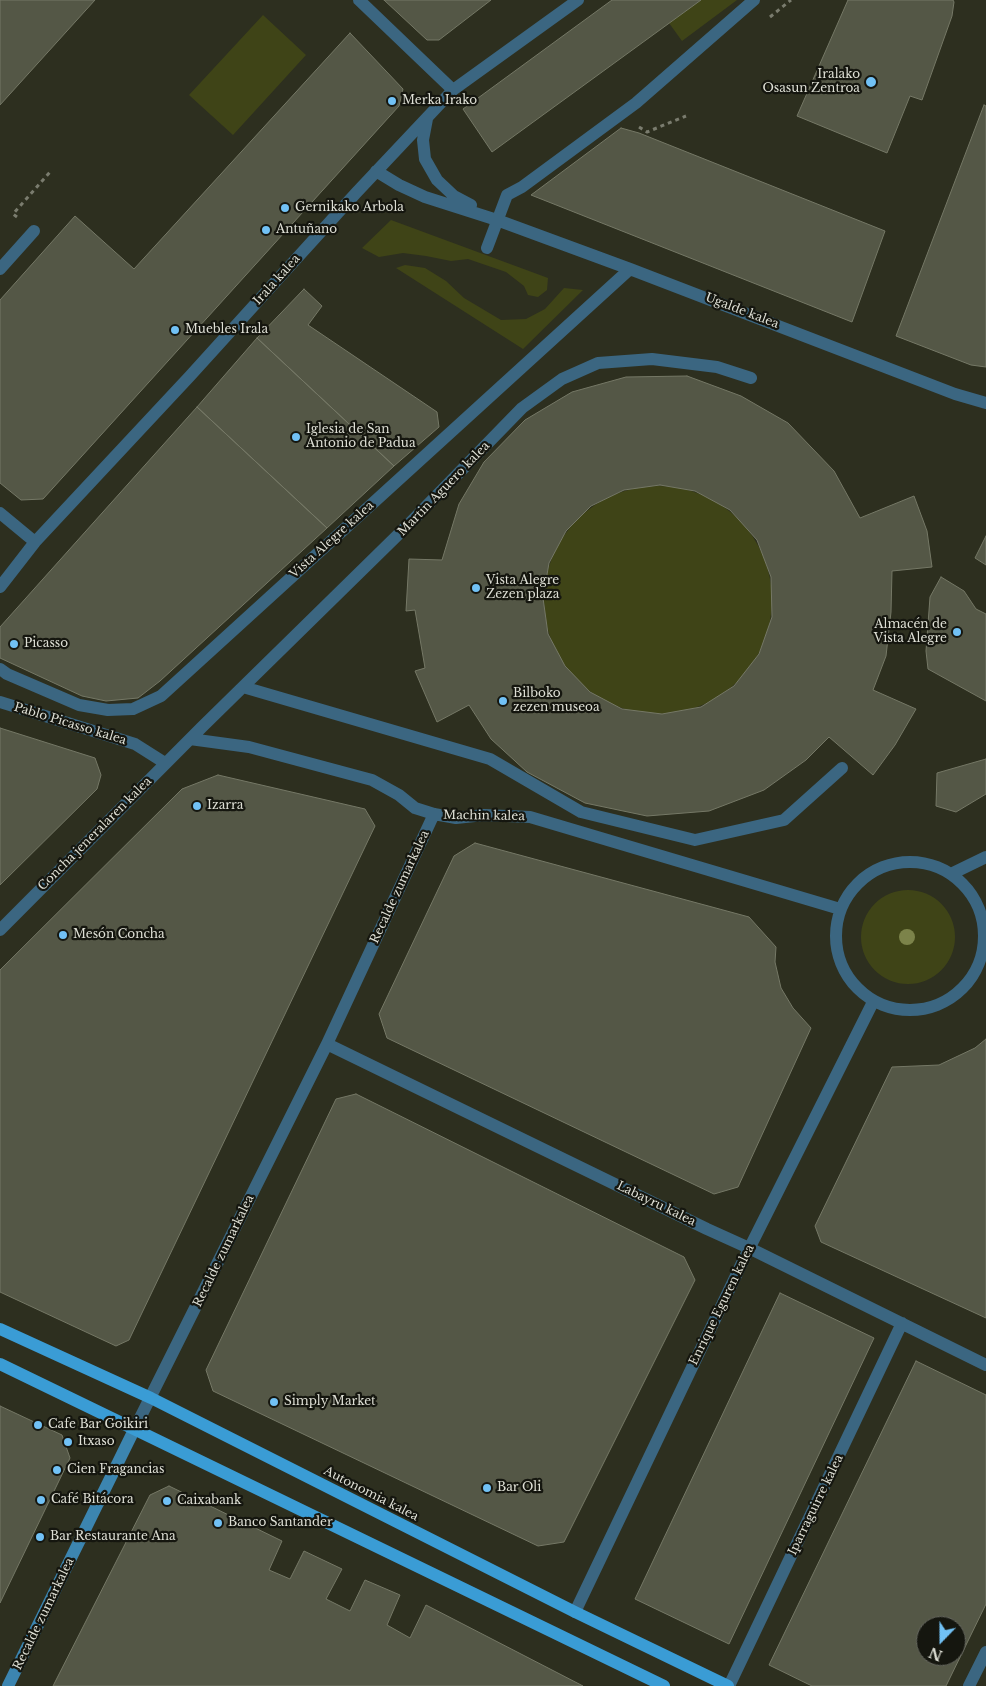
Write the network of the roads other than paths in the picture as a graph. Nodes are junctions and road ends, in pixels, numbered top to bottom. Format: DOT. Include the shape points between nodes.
graph roads {
  1 [pos="359,0"];
  2 [pos="578,0"];
  3 [pos="754,0"];
  4 [pos="453,90"];
  5 [pos="427,119"];
  6 [pos="376,172"];
  7 [pos="497,220"];
  8 [pos="34,231"];
  9 [pos="487,248"];
  10 [pos="630,268"];
  11 [pos="0,269"];
  12 [pos="751,378"];
  13 [pos="986,403"];
  14 [pos="0,513"];
  15 [pos="35,542"];
  16 [pos="0,587"];
  17 [pos="0,669"];
  18 [pos="243,687"];
  19 [pos="0,702"];
  20 [pos="190,739"];
  21 [pos="166,763"];
  22 [pos="842,768"];
  23 [pos="434,814"];
  24 [pos="986,857"];
  25 [pos="951,874"];
  26 [pos="840,909"];
  27 [pos="0,930"];
  28 [pos="982,971"];
  29 [pos="873,1002"];
  30 [pos="327,1044"];
  31 [pos="749,1248"];
  32 [pos="902,1323"];
  33 [pos="0,1328"];
  34 [pos="0,1364"];
  35 [pos="986,1365"];
  36 [pos="151,1398"];
  37 [pos="135,1428"];
  38 [pos="575,1612"];
  39 [pos="986,1652"];
  40 [pos="8,1686"];
  41 [pos="664,1686"];
  42 [pos="729,1686"];
  43 [pos="970,1686"];
  1 -- 4 [label="street"];
  2 -- 4 [label="street, Irala kalea"];
  3 -- 7 [label="street" via="636,103 522,188 507,195"];
  4 -- 5 [label="street, Irala kalea"];
  5 -- 6 [label="street, Irala kalea"];
  5 -- 7 [label="street, Ugalde kalea" via="423,140 425,159 437,180 454,196"];
  6 -- 7 [label="street, Ugalde kalea" via="425,197"];
  6 -- 15 [label="street, Irala kalea"];
  7 -- 9 [label="street"];
  7 -- 10 [label="street, Ugalde kalea"];
  8 -- 11 [label="street"];
  10 -- 13 [label="street, Ugalde kalea" via="955,394"];
  10 -- 17 [label="street, Vista Alegre kalea" via="161,696 133,709 108,710 79,705"];
  12 -- 18 [label="street, Martin Aguero kalea" via="717,367 652,359 598,363 562,379 522,408 404,530"];
  14 -- 15 [label="street"];
  15 -- 16 [label="street, Irala kalea"];
  18 -- 20 [label="street, Martin Aguero kalea"];
  18 -- 22 [label="street" via="490,759 581,812 695,840 784,820"];
  19 -- 21 [label="street, Pablo Picasso kalea" via="135,744"];
  20 -- 21 [label="street, Concha jeneralaren kalea"];
  20 -- 23 [label="street, Machin kalea" via="250,747 372,780 399,794 415,808"];
  21 -- 27 [label="street, Concha jeneralaren kalea"];
  23 -- 26 [label="street, Machin kalea" via="456,818 484,815 530,817"];
  23 -- 30 [label="street, Recalde zumarkalea"];
  24 -- 25 [label="street"];
  25 -- 26 [label="street" via="931,864 887,865 867,875 851,890"];
  25 -- 28 [label="street" via="967,888 979,907 984,927"];
  26 -- 29 [label="street" via="835,930 836,951 844,972 856,989"];
  28 -- 29 [label="street" via="944,1004 920,1011 896,1010"];
  29 -- 31 [label="street, Enrique Eguren kalea"];
  30 -- 31 [label="street, Labayru kalea"];
  30 -- 36 [label="street, Recalde zumarkalea"];
  31 -- 32 [label="street, Labayru kalea"];
  31 -- 38 [label="street, Enrique Eguren kalea"];
  32 -- 35 [label="street, Labayru kalea"];
  32 -- 42 [label="street, Iparraguirre kalea"];
  33 -- 36 [label="main road, Autonomia kalea"];
  34 -- 37 [label="main road"];
  36 -- 37 [label="street, Recalde zumarkalea"];
  36 -- 38 [label="main road, Autonomia kalea"];
  37 -- 40 [label="main road, Recalde zumarkalea"];
  37 -- 41 [label="main road"];
  38 -- 42 [label="main road, Autonomia kalea"];
  39 -- 43 [label="street"];
}
